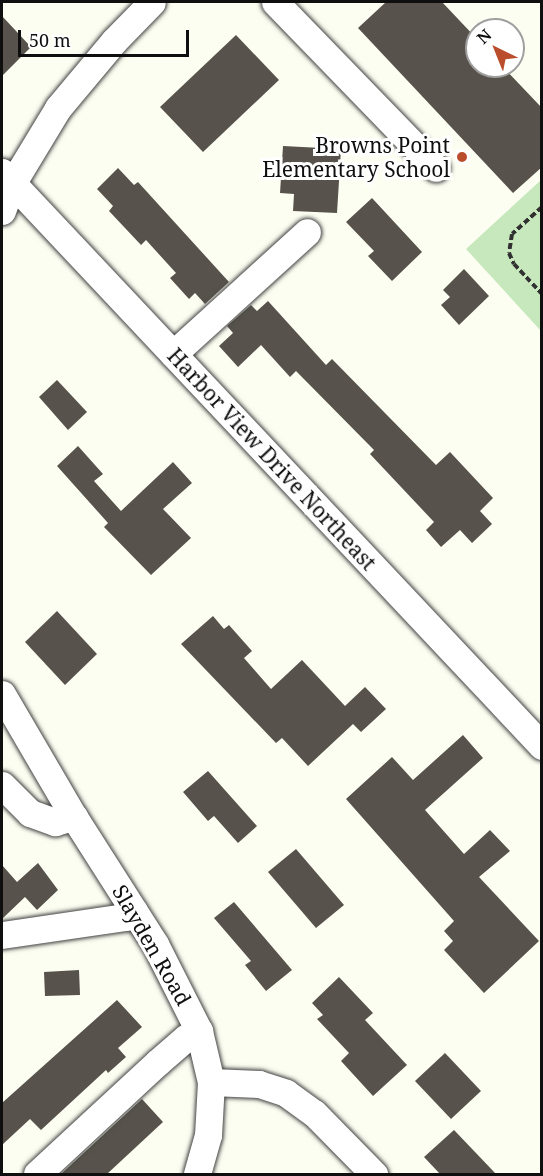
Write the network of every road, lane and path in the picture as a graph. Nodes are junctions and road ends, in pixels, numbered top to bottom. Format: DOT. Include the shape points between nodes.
graph roads {
  1 [pos="152,2"];
  2 [pos="275,2"];
  3 [pos="436,168"];
  4 [pos="7,178"];
  5 [pos="542,207"];
  6 [pos="2,211"];
  7 [pos="307,232"];
  8 [pos="542,294"];
  9 [pos="173,354"];
  10 [pos="2,694"];
  11 [pos="542,746"];
  12 [pos="2,785"];
  13 [pos="74,817"];
  14 [pos="134,911"];
  15 [pos="2,935"];
  16 [pos="199,1031"];
  17 [pos="211,1082"];
  18 [pos="37,1174"];
  19 [pos="197,1174"];
  20 [pos="374,1174"];
  1 -- 4 [label="street" via="58,108"];
  2 -- 3 [label="street"];
  4 -- 6 [label="street"];
  4 -- 9 [label="street, Harbor View Drive Northeast"];
  5 -- 8 [label="path" via="512,234 509,253 514,264"];
  7 -- 9 [label="street"];
  9 -- 11 [label="street, Harbor View Drive Northeast"];
  10 -- 13 [label="street, Slayden Road"];
  12 -- 13 [label="street" via="30,813 55,822"];
  13 -- 14 [label="street, Slayden Road"];
  14 -- 15 [label="street" via="126,917"];
  14 -- 16 [label="street, Slayden Road" via="173,975"];
  16 -- 17 [label="street, Slayden Road"];
  16 -- 18 [label="street" via="158,1062"];
  17 -- 19 [label="street, Slayden Road" via="208,1135"];
  17 -- 20 [label="street" via="259,1084 286,1093 314,1113"];
}
